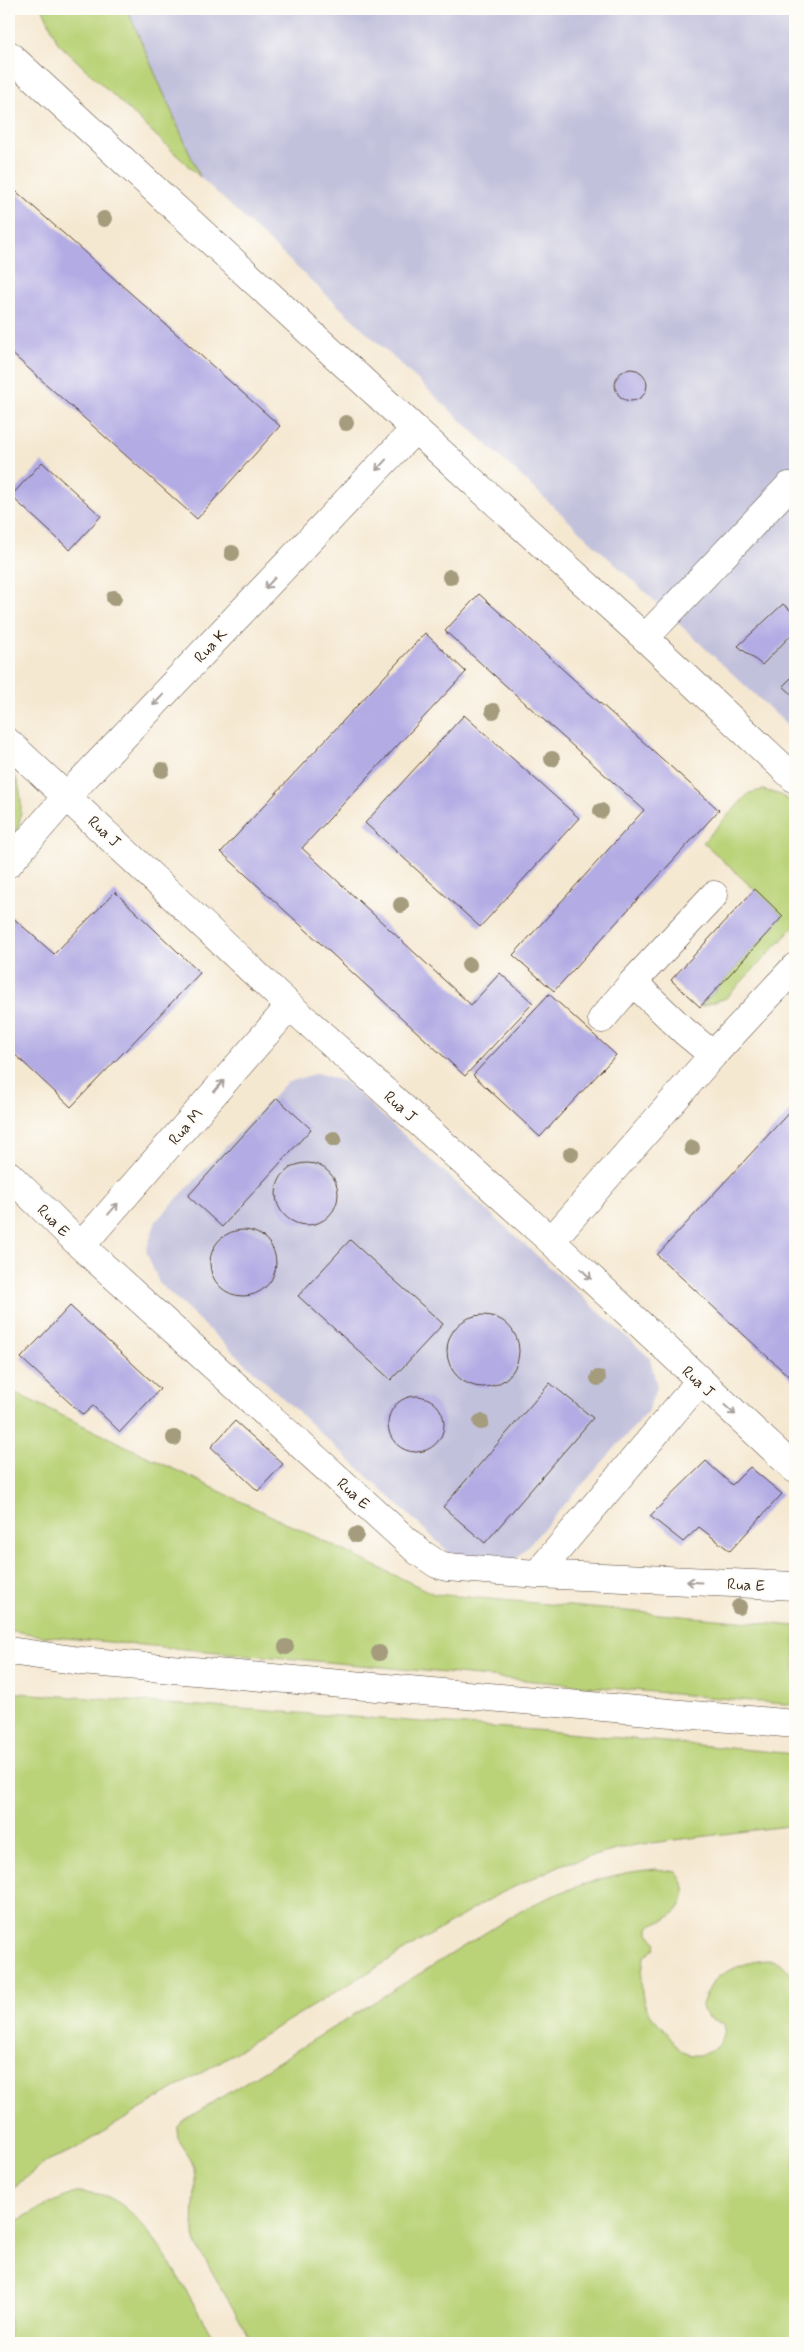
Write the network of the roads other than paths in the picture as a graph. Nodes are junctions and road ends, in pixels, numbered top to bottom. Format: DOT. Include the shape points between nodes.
graph roads {
  1 [pos="9,55"];
  2 [pos="415,429"];
  3 [pos="795,492"];
  4 [pos="645,638"];
  5 [pos="9,742"];
  6 [pos="795,779"];
  7 [pos="67,796"];
  8 [pos="9,863"];
  9 [pos="714,895"];
  10 [pos="795,967"];
  11 [pos="632,982"];
  12 [pos="290,1006"];
  13 [pos="602,1019"];
  14 [pos="713,1055"];
  15 [pos="9,1175"];
  16 [pos="551,1241"];
  17 [pos="81,1246"];
  18 [pos="700,1382"];
  19 [pos="795,1469"];
  20 [pos="537,1574"];
  21 [pos="795,1586"];
  22 [pos="9,1651"];
  23 [pos="795,1724"];
  1 -- 2 [label="lane"];
  2 -- 4 [label="lane"];
  2 -- 7 [label="lane, Rua K, one-way"];
  3 -- 4 [label="lane" via="790,486"];
  4 -- 6 [label="lane"];
  5 -- 7 [label="lane, Rua J"];
  7 -- 8 [label="lane, Rua K"];
  7 -- 12 [label="lane, Rua J"];
  9 -- 11 [label="lane"];
  10 -- 14 [label="lane"];
  11 -- 13 [label="lane"];
  11 -- 14 [label="lane"];
  12 -- 16 [label="lane, Rua J"];
  17 -- 12 [label="lane, Rua M, one-way"];
  14 -- 16 [label="lane"];
  15 -- 17 [label="lane, Rua E"];
  16 -- 18 [label="lane, Rua J, one-way"];
  17 -- 20 [label="lane, Rua E" via="429,1560 447,1567"];
  18 -- 19 [label="lane, Rua J, one-way"];
  18 -- 20 [label="lane"];
  21 -- 20 [label="lane, Rua E, one-way"];
  22 -- 23 [label="lane" via="81,1661"];
}
